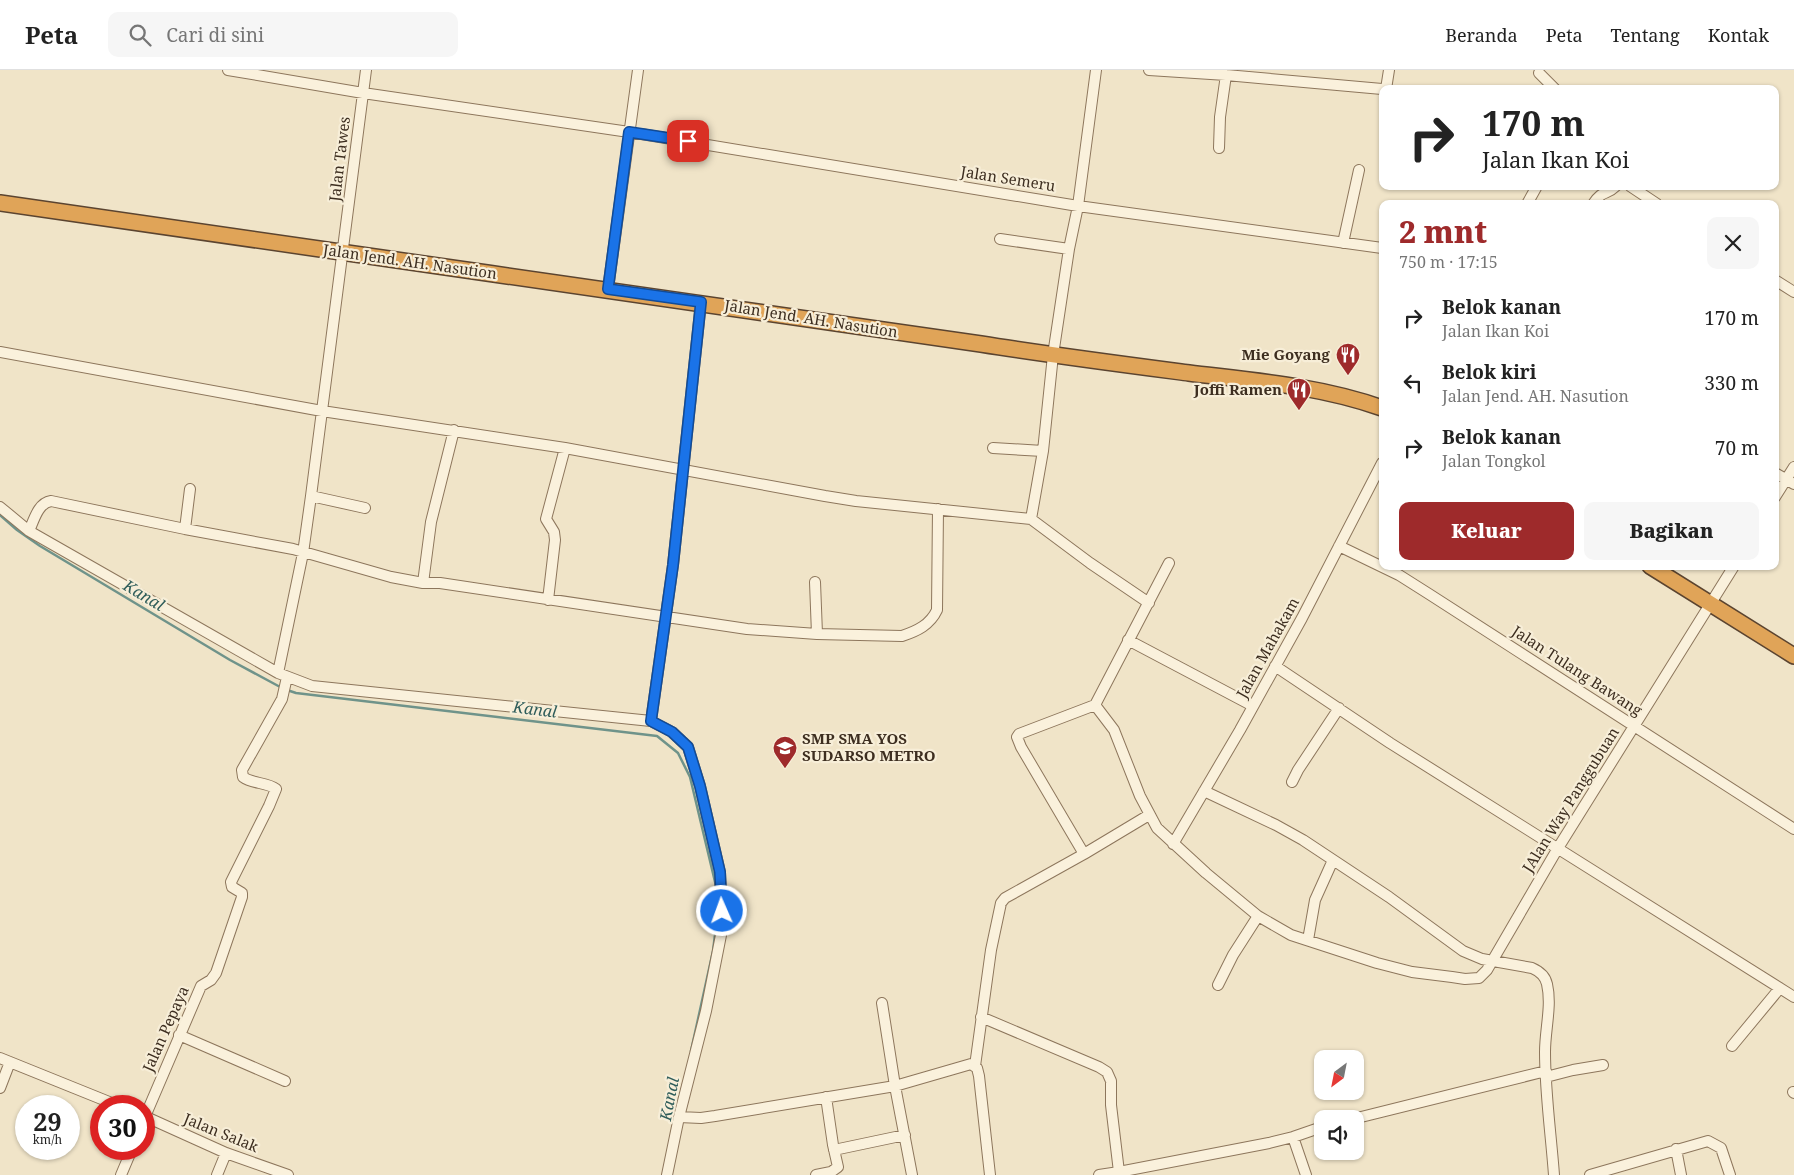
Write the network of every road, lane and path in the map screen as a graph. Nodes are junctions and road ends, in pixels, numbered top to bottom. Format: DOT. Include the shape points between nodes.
graph roads {
  1 [pos="228,70"];
  2 [pos="366,70"];
  3 [pos="638,70"];
  4 [pos="1096,70"];
  5 [pos="1149,70"];
  6 [pos="1389,70"];
  7 [pos="1537,71"];
  8 [pos="1226,75"];
  9 [pos="1385,85"];
  10 [pos="1551,85"];
  11 [pos="1379,89"];
  12 [pos="363,93"];
  13 [pos="629,132"];
  14 [pos="1219,148"];
  15 [pos="1359,170"];
  16 [pos="1611,190"];
  17 [pos="1636,190"];
  18 [pos="1595,200"];
  19 [pos="1650,200"];
  20 [pos="0,203"];
  21 [pos="1078,206"];
  22 [pos="1000,239"];
  23 [pos="1344,243"];
  24 [pos="1379,248"];
  25 [pos="1069,249"];
  26 [pos="343,252"];
  27 [pos="1779,283"];
  28 [pos="608,289"];
  29 [pos="1794,292"];
  30 [pos="701,302"];
  31 [pos="0,352"];
  32 [pos="1053,355"];
  33 [pos="1379,407"];
  34 [pos="322,411"];
  35 [pos="454,430"];
  36 [pos="565,448"];
  37 [pos="993,448"];
  38 [pos="1043,451"];
  39 [pos="1794,467"];
  40 [pos="1379,469"];
  41 [pos="682,470"];
  42 [pos="1790,482"];
  43 [pos="190,488"];
  44 [pos="1779,493"];
  45 [pos="311,496"];
  46 [pos="0,507"];
  47 [pos="365,508"];
  48 [pos="938,509"];
  49 [pos="1031,519"];
  50 [pos="185,529"];
  51 [pos="29,531"];
  52 [pos="1339,546"];
  53 [pos="303,553"];
  54 [pos="1169,563"];
  55 [pos="1379,565"];
  56 [pos="1389,570"];
  57 [pos="1656,570"];
  58 [pos="1731,570"];
  59 [pos="815,582"];
  60 [pos="423,583"];
  61 [pos="548,600"];
  62 [pos="1149,603"];
  63 [pos="1709,604"];
  64 [pos="666,617"];
  65 [pos="817,634"];
  66 [pos="1128,640"];
  67 [pos="1794,656"];
  68 [pos="1275,666"];
  69 [pos="284,677"];
  70 [pos="282,699"];
  71 [pos="1096,705"];
  72 [pos="1253,706"];
  73 [pos="1339,708"];
  74 [pos="651,721"];
  75 [pos="1634,727"];
  76 [pos="1292,782"];
  77 [pos="1204,791"];
  78 [pos="1149,815"];
  79 [pos="1794,829"];
  80 [pos="1173,844"];
  81 [pos="1558,848"];
  82 [pos="1084,854"];
  83 [pos="1333,860"];
  84 [pos="1258,916"];
  85 [pos="1308,940"];
  86 [pos="1491,961"];
  87 [pos="1218,985"];
  88 [pos="1780,988"];
  89 [pos="1794,997"];
  90 [pos="882,1003"];
  91 [pos="981,1018"];
  92 [pos="179,1035"];
  93 [pos="1732,1046"];
  94 [pos="5,1060"];
  95 [pos="1603,1065"];
  96 [pos="975,1066"];
  97 [pos="1546,1074"];
  98 [pos="285,1081"];
  99 [pos="895,1086"];
  100 [pos="0,1088"];
  101 [pos="92,1095"];
  102 [pos="153,1095"];
  103 [pos="826,1097"];
  104 [pos="1364,1116"];
  105 [pos="679,1117"];
  106 [pos="155,1122"];
  107 [pos="1314,1130"];
  108 [pos="906,1135"];
  109 [pos="1293,1137"];
  110 [pos="834,1150"];
  111 [pos="1676,1150"];
  112 [pos="226,1152"];
  113 [pos="128,1160"];
  114 [pos="284,1174"];
  115 [pos="1119,1174"];
  116 [pos="122,1175"];
  117 [pos="217,1175"];
  118 [pos="667,1175"];
  119 [pos="816,1175"];
  120 [pos="912,1175"];
  121 [pos="990,1175"];
  122 [pos="1099,1175"];
  123 [pos="1306,1175"];
  124 [pos="1554,1175"];
  125 [pos="1590,1175"];
  126 [pos="1681,1175"];
  127 [pos="1730,1175"];
  1 -- 12 [label="street, Jalan Semeru"];
  2 -- 12 [label="street, Jalan Tawes"];
  3 -- 13 [label="street"];
  4 -- 21 [label="street"];
  5 -- 8 [label="street"];
  6 -- 9 [label="street"];
  7 -- 10 [label="street"];
  8 -- 11 [label="street"];
  8 -- 14 [label="street"];
  12 -- 13 [label="street, Jalan Semeru"];
  12 -- 26 [label="street, Jalan Tawes"];
  13 -- 21 [label="street, Jalan Semeru"];
  13 -- 28 [label="street"];
  15 -- 23 [label="street"];
  16 -- 18 [label="street" via="1599,194"];
  17 -- 19 [label="street"];
  20 -- 26 [label="highway, Jalan Jend. AH. Nasution"];
  21 -- 23 [label="street, Jalan Semeru"];
  21 -- 25 [label="street"];
  22 -- 25 [label="street"];
  23 -- 24 [label="street, Jalan Semeru"];
  25 -- 32 [label="street"];
  26 -- 28 [label="highway, Jalan Jend. AH. Nasution"];
  26 -- 34 [label="street, Jalan Tawes"];
  27 -- 29 [label="street"];
  28 -- 30 [label="highway, Jalan Jend. AH. Nasution"];
  30 -- 32 [label="highway, Jalan Jend. AH. Nasution"];
  30 -- 41 [label="street"];
  31 -- 34 [label="street"];
  32 -- 33 [label="highway, Jalan Jend. AH. Nasution" via="1293,385"];
  32 -- 38 [label="street"];
  34 -- 35 [label="street"];
  34 -- 45 [label="street, Jalan Tawes"];
  35 -- 36 [label="street"];
  35 -- 60 [label="street" via="430,522"];
  36 -- 41 [label="street"];
  36 -- 61 [label="street" via="546,520 555,540"];
  37 -- 38 [label="street"];
  38 -- 49 [label="street"];
  39 -- 42 [label="street"];
  40 -- 52 [label="street, Jalan Mahakam"];
  41 -- 48 [label="street" via="856,501"];
  41 -- 64 [label="street"];
  42 -- 44 [label="street"];
  43 -- 50 [label="street"];
  45 -- 47 [label="street"];
  45 -- 53 [label="street, Jalan Tawes"];
  46 -- 51 [label="street"];
  48 -- 49 [label="street"];
  48 -- 65 [label="street" via="937,610 929,623 902,636"];
  49 -- 62 [label="street"];
  50 -- 51 [label="street" via="51,501 40,506"];
  50 -- 53 [label="street"];
  51 -- 69 [label="street"];
  52 -- 55 [label="street, Jalan Tulang Bawang"];
  52 -- 68 [label="street, Jalan Mahakam"];
  53 -- 60 [label="street"];
  53 -- 69 [label="street, Jalan Tawes"];
  54 -- 62 [label="street"];
  56 -- 75 [label="street, Jalan Tulang Bawang"];
  57 -- 63 [label="highway"];
  58 -- 63 [label="street, JAlan Way Panggubuan"];
  59 -- 65 [label="street"];
  60 -- 61 [label="street"];
  61 -- 64 [label="street"];
  62 -- 66 [label="street"];
  63 -- 67 [label="highway"];
  63 -- 75 [label="street, JAlan Way Panggubuan"];
  64 -- 65 [label="street" via="747,629"];
  64 -- 74 [label="street"];
  66 -- 71 [label="street"];
  66 -- 72 [label="street"];
  68 -- 72 [label="street, Jalan Mahakam"];
  68 -- 73 [label="street"];
  69 -- 70 [label="street, Jalan Tawes"];
  69 -- 74 [label="street" via="312,686"];
  70 -- 92 [label="street, Jalan Pepaya" via="242,770 247,780 272,786 276,792 231,882 242,898 216,973 201,986"];
  71 -- 78 [label="street" via="1114,730"];
  71 -- 82 [label="street" via="1017,737"];
  72 -- 77 [label="street, Jalan Mahakam"];
  73 -- 76 [label="street"];
  73 -- 81 [label="street"];
  74 -- 105 [label="street" via="672,732 688,747 720,872 722,930 706,1011"];
  75 -- 79 [label="street, Jalan Tulang Bawang"];
  75 -- 81 [label="street, JAlan Way Panggubuan"];
  77 -- 80 [label="street, Jalan Mahakam"];
  77 -- 83 [label="street" via="1276,825"];
  78 -- 80 [label="street"];
  78 -- 82 [label="street"];
  80 -- 84 [label="street"];
  81 -- 86 [label="street, JAlan Way Panggubuan"];
  81 -- 88 [label="street"];
  82 -- 91 [label="street" via="1001,903 990,950"];
  83 -- 85 [label="street" via="1314,900"];
  83 -- 86 [label="street" via="1463,950"];
  84 -- 85 [label="street" via="1291,935"];
  84 -- 87 [label="street"];
  85 -- 86 [label="street, JAlan Way Panggubuan" via="1377,963 1452,978 1479,978"];
  86 -- 97 [label="street" via="1532,968 1545,977 1549,999"];
  88 -- 89 [label="street"];
  88 -- 93 [label="street"];
  90 -- 99 [label="street"];
  91 -- 96 [label="street"];
  91 -- 115 [label="street" via="1107,1072 1111,1082"];
  92 -- 98 [label="street"];
  92 -- 102 [label="street, Jalan Pepaya"];
  94 -- 100 [label="street"];
  94 -- 101 [label="street"];
  95 -- 97 [label="street"];
  96 -- 99 [label="street"];
  96 -- 121 [label="street" via="979,1076"];
  97 -- 104 [label="street"];
  97 -- 124 [label="street"];
  99 -- 103 [label="street"];
  99 -- 108 [label="street"];
  103 -- 105 [label="street" via="716,1116"];
  103 -- 110 [label="street"];
  105 -- 118 [label="street"];
  106 -- 112 [label="street, Jalan Salak"];
  107 -- 109 [label="street"];
  108 -- 110 [label="street"];
  108 -- 120 [label="street"];
  109 -- 115 [label="street"];
  109 -- 123 [label="street"];
  110 -- 119 [label="street" via="838,1168"];
  111 -- 125 [label="street"];
  111 -- 126 [label="street"];
  111 -- 127 [label="street" via="1708,1141 1716,1144"];
  112 -- 114 [label="street, Jalan Salak"];
  112 -- 117 [label="street"];
  113 -- 116 [label="street"];
  115 -- 122 [label="street"];
}
